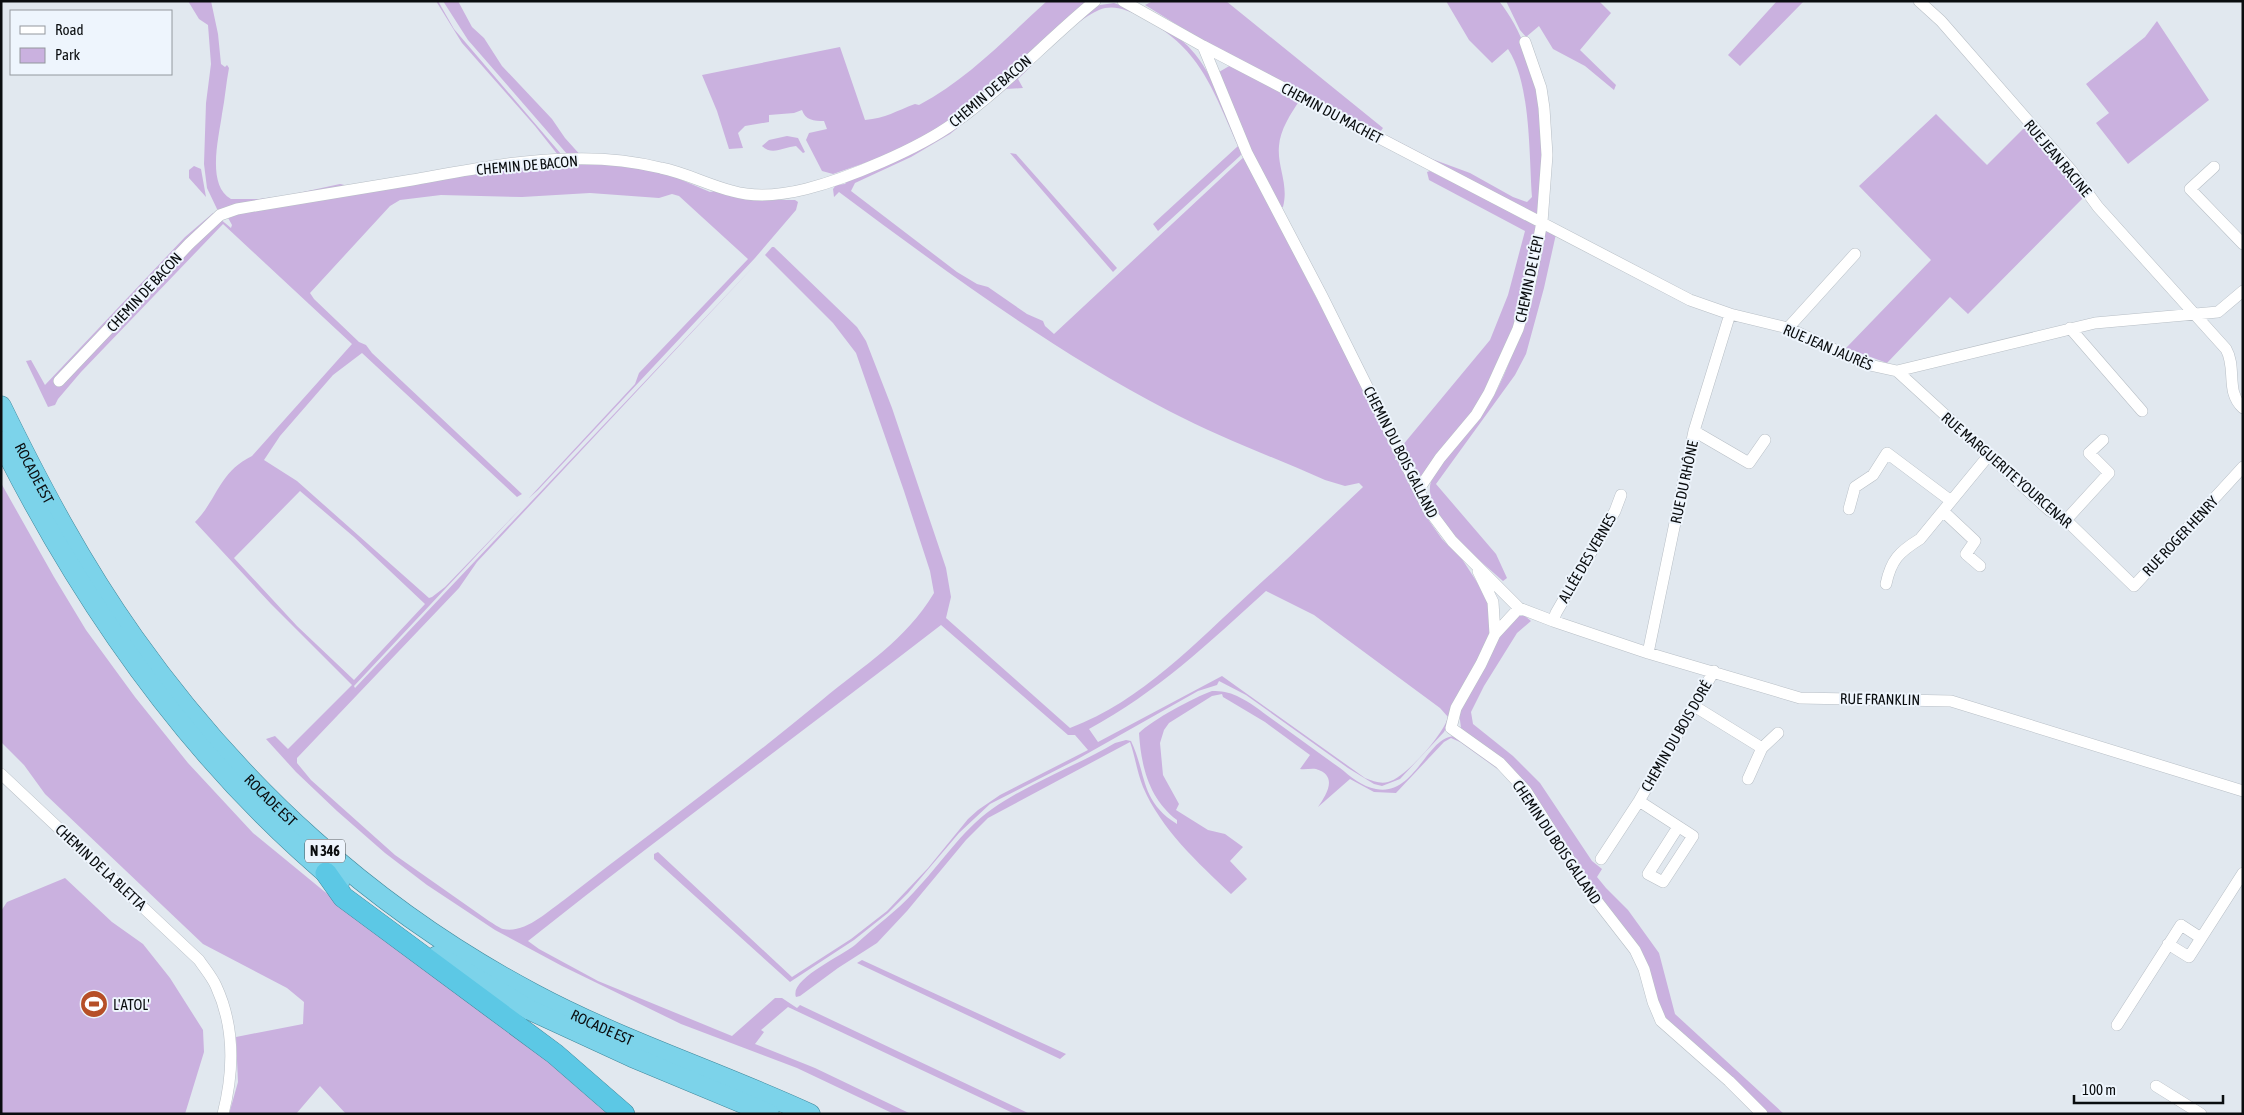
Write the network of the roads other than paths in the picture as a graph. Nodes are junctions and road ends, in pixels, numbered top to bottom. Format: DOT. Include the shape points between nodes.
graph roads {
  1 [pos="1095,1"];
  2 [pos="1123,1"];
  3 [pos="1919,1"];
  4 [pos="1525,42"];
  5 [pos="1203,46"];
  6 [pos="2214,166"];
  7 [pos="1542,222"];
  8 [pos="2243,244"];
  9 [pos="1855,254"];
  10 [pos="2243,291"];
  11 [pos="1730,314"];
  12 [pos="2196,315"];
  13 [pos="1788,328"];
  14 [pos="2070,328"];
  15 [pos="1897,371"];
  16 [pos="59,381"];
  17 [pos="1,406"];
  18 [pos="2243,408"];
  19 [pos="2142,411"];
  20 [pos="1694,431"];
  21 [pos="1765,440"];
  22 [pos="2103,440"];
  23 [pos="1,441"];
  24 [pos="1988,455"];
  25 [pos="2243,467"];
  26 [pos="1419,489"];
  27 [pos="1621,495"];
  28 [pos="1951,501"];
  29 [pos="1849,509"];
  30 [pos="1943,511"];
  31 [pos="2066,520"];
  32 [pos="1474,563"];
  33 [pos="1980,566"];
  34 [pos="2116,570"];
  35 [pos="1886,584"];
  36 [pos="1519,608"];
  37 [pos="1553,621"];
  38 [pos="1495,634"];
  39 [pos="1648,653"];
  40 [pos="1714,671"];
  41 [pos="1694,706"];
  42 [pos="1778,733"];
  43 [pos="1762,748"];
  44 [pos="1,774"];
  45 [pos="1748,779"];
  46 [pos="2243,791"];
  47 [pos="1638,801"];
  48 [pos="1678,827"];
  49 [pos="1601,860"];
  50 [pos="326,873"];
  51 [pos="2243,873"];
  52 [pos="2201,938"];
  53 [pos="2168,944"];
  54 [pos="2117,1025"];
  55 [pos="2156,1086"];
  56 [pos="223,1114"];
  57 [pos="624,1114"];
  58 [pos="769,1114"];
  59 [pos="810,1114"];
  60 [pos="1762,1114"];
  61 [pos="2201,1114"];
  1 -- 16 [label="street, CHEMIN DE BACON" via="953,124 924,142 806,189 749,194 730,191 660,167 568,159 478,169 237,209 220,215"];
  2 -- 5 [label="street, CHEMIN DU MACHET"];
  3 -- 12 [label="street, RUE JEAN RACINE" via="1941,21 2071,170 2098,208"];
  4 -- 7 [label="street, CHEMIN DE L'ÉPI" via="1541,88 1544,108 1547,155"];
  5 -- 7 [label="street, CHEMIN DU MACHET"];
  5 -- 26 [label="street, CHEMIN DU BOIS GALLAND" via="1246,153"];
  6 -- 8 [label="street" via="2190,189"];
  7 -- 11 [label="street, RUE JEAN JAURÈS" via="1690,300"];
  7 -- 26 [label="street, CHEMIN DE L'ÉPI" via="1518,329 1489,394"];
  9 -- 13 [label="street"];
  10 -- 12 [label="street, RUE JEAN JAURÈS" via="2218,312"];
  11 -- 13 [label="street, RUE JEAN JAURÈS"];
  11 -- 20 [label="street, RUE DU RHÔNE"];
  12 -- 14 [label="street, RUE JEAN JAURÈS"];
  12 -- 18 [label="street" via="2230,356 2232,392"];
  13 -- 15 [label="street, RUE JEAN JAURÈS" via="1865,364"];
  14 -- 15 [label="street, RUE JEAN JAURÈS"];
  14 -- 19 [label="street"];
  15 -- 24 [label="street, RUE MARGUERITE YOURCENAR"];
  17 -- 59 [label="highway, ROCADE EST / N 346" via="74,544 132,636 185,706 232,760 268,799 328,854 391,905 443,941 536,996 587,1021"];
  20 -- 21 [label="street" via="1749,463"];
  20 -- 39 [label="street, RUE DU RHÔNE"];
  22 -- 31 [label="street" via="2089,454 2108,473"];
  23 -- 50 [label="highway, ROCADE EST / N 346" via="66,560 148,684 218,768"];
  24 -- 28 [label="street"];
  24 -- 31 [label="street, RUE MARGUERITE YOURCENAR" via="2048,510"];
  25 -- 34 [label="street, RUE ROGER HENRY" via="2134,586"];
  26 -- 32 [label="street, CHEMIN DU BOIS GALLAND" via="1436,522"];
  27 -- 37 [label="street, ALLÉE DES VERNES" via="1616,511"];
  28 -- 29 [label="street" via="1887,453 1872,475 1855,486"];
  28 -- 30 [label="street"];
  30 -- 33 [label="street" via="1975,541 1966,554"];
  30 -- 35 [label="street" via="1920,539 1896,557 1889,568"];
  31 -- 34 [label="street, RUE MARGUERITE YOURCENAR"];
  32 -- 36 [label="street, CHEMIN DU BOIS GALLAND"];
  32 -- 38 [label="street" via="1493,602"];
  36 -- 37 [label="street, RUE FRANKLIN"];
  36 -- 38 [label="street, CHEMIN DU BOIS GALLAND"];
  37 -- 39 [label="street, RUE FRANKLIN"];
  38 -- 60 [label="street, CHEMIN DU BOIS GALLAND" via="1456,708 1452,728 1500,764 1526,791 1590,892 1635,950 1661,1022 1730,1081"];
  39 -- 40 [label="street, RUE FRANKLIN"];
  40 -- 41 [label="street, CHEMIN DU BOIS DORÉ"];
  40 -- 46 [label="street, RUE FRANKLIN" via="1800,698 1951,700"];
  41 -- 43 [label="street"];
  41 -- 47 [label="street, CHEMIN DU BOIS DORÉ"];
  42 -- 43 [label="street"];
  43 -- 45 [label="street"];
  44 -- 56 [label="street, CHEMIN DE LA BLETTA" via="199,960 216,986 228,1027 232,1070"];
  47 -- 48 [label="street, CHEMIN DU BOIS DORÉ"];
  47 -- 49 [label="street, CHEMIN DU BOIS DORÉ"];
  48 -- 48 [label="street, CHEMIN DU BOIS DORÉ" via="1693,836 1663,882 1648,874"];
  50 -- 57 [label="highway" via="343,898 555,1054"];
  50 -- 58 [label="highway, N 346" via="436,956 530,1010"];
  51 -- 52 [label="street"];
  52 -- 53 [label="street" via="2180,925"];
  52 -- 53 [label="street" via="2189,958"];
  53 -- 54 [label="street"];
  55 -- 61 [label="street"];
}
